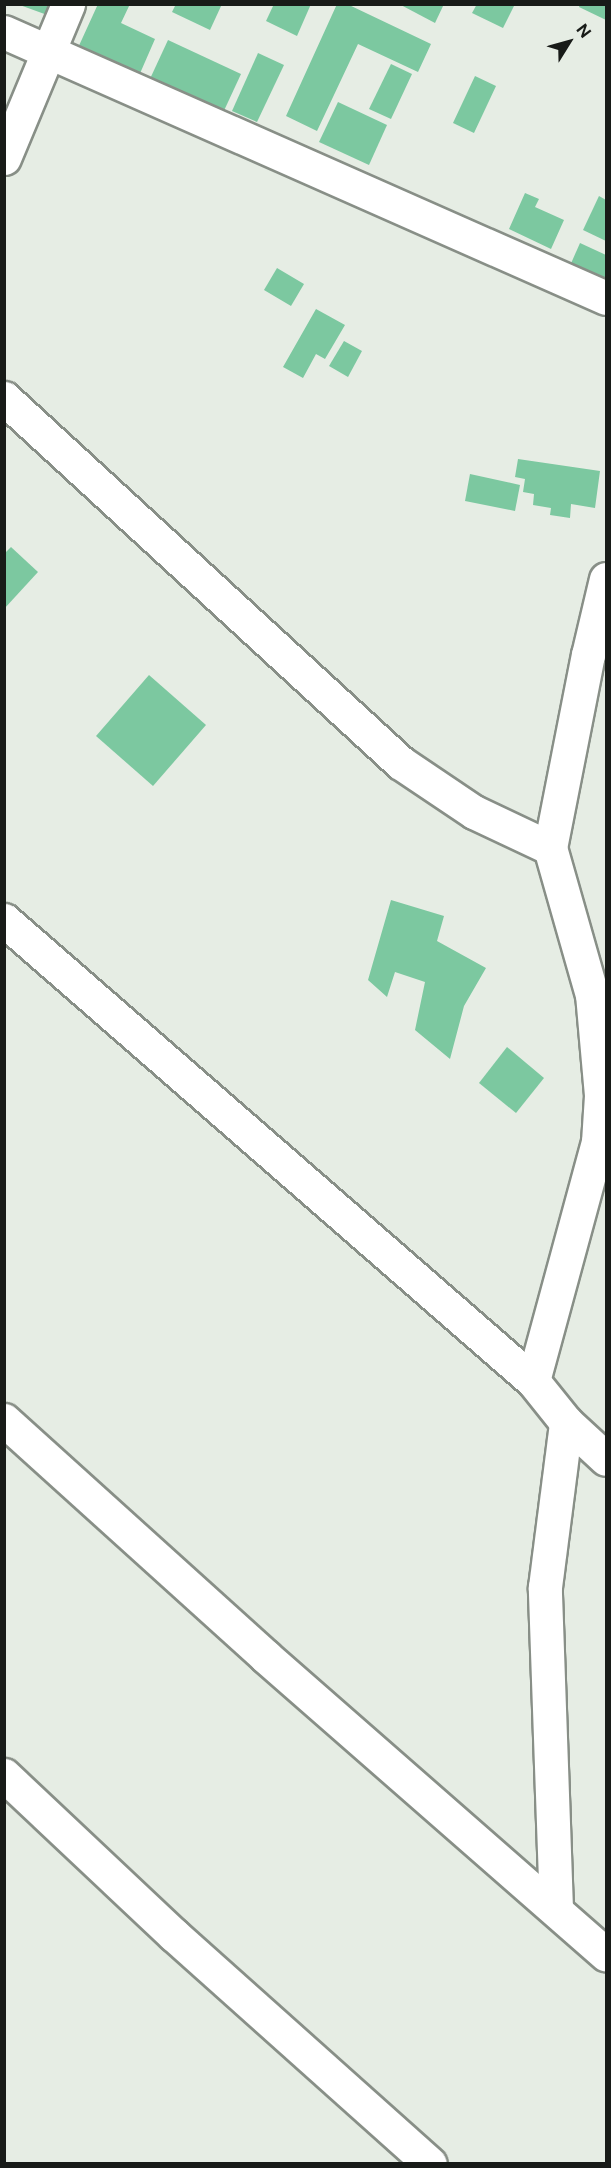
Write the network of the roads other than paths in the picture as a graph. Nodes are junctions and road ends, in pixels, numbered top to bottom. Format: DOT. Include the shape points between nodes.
graph roads {
  1 [pos="68,4"];
  2 [pos="4,32"];
  3 [pos="49,54"];
  4 [pos="4,158"];
  5 [pos="606,298"];
  6 [pos="4,398"];
  7 [pos="606,579"];
  8 [pos="550,849"];
  9 [pos="4,920"];
  10 [pos="599,1001"];
  11 [pos="532,1381"];
  12 [pos="4,1420"];
  13 [pos="566,1422"];
  14 [pos="606,1459"];
  15 [pos="4,1775"];
  16 [pos="556,1909"];
  17 [pos="606,1954"];
  18 [pos="430,2163"];
  1 -- 3 [label="street"];
  2 -- 3 [label="street"];
  3 -- 4 [label="street"];
  3 -- 5 [label="street"];
  6 -- 8 [label="street" via="401,763 474,812"];
  7 -- 8 [label="street"];
  8 -- 10 [label="street"];
  9 -- 11 [label="street"];
  10 -- 11 [label="street" via="598,1142"];
  11 -- 13 [label="street"];
  12 -- 16 [label="street" via="265,1656"];
  13 -- 14 [label="street"];
  13 -- 16 [label="street" via="545,1587"];
  15 -- 18 [label="street" via="174,1935"];
  16 -- 17 [label="street"];
}
